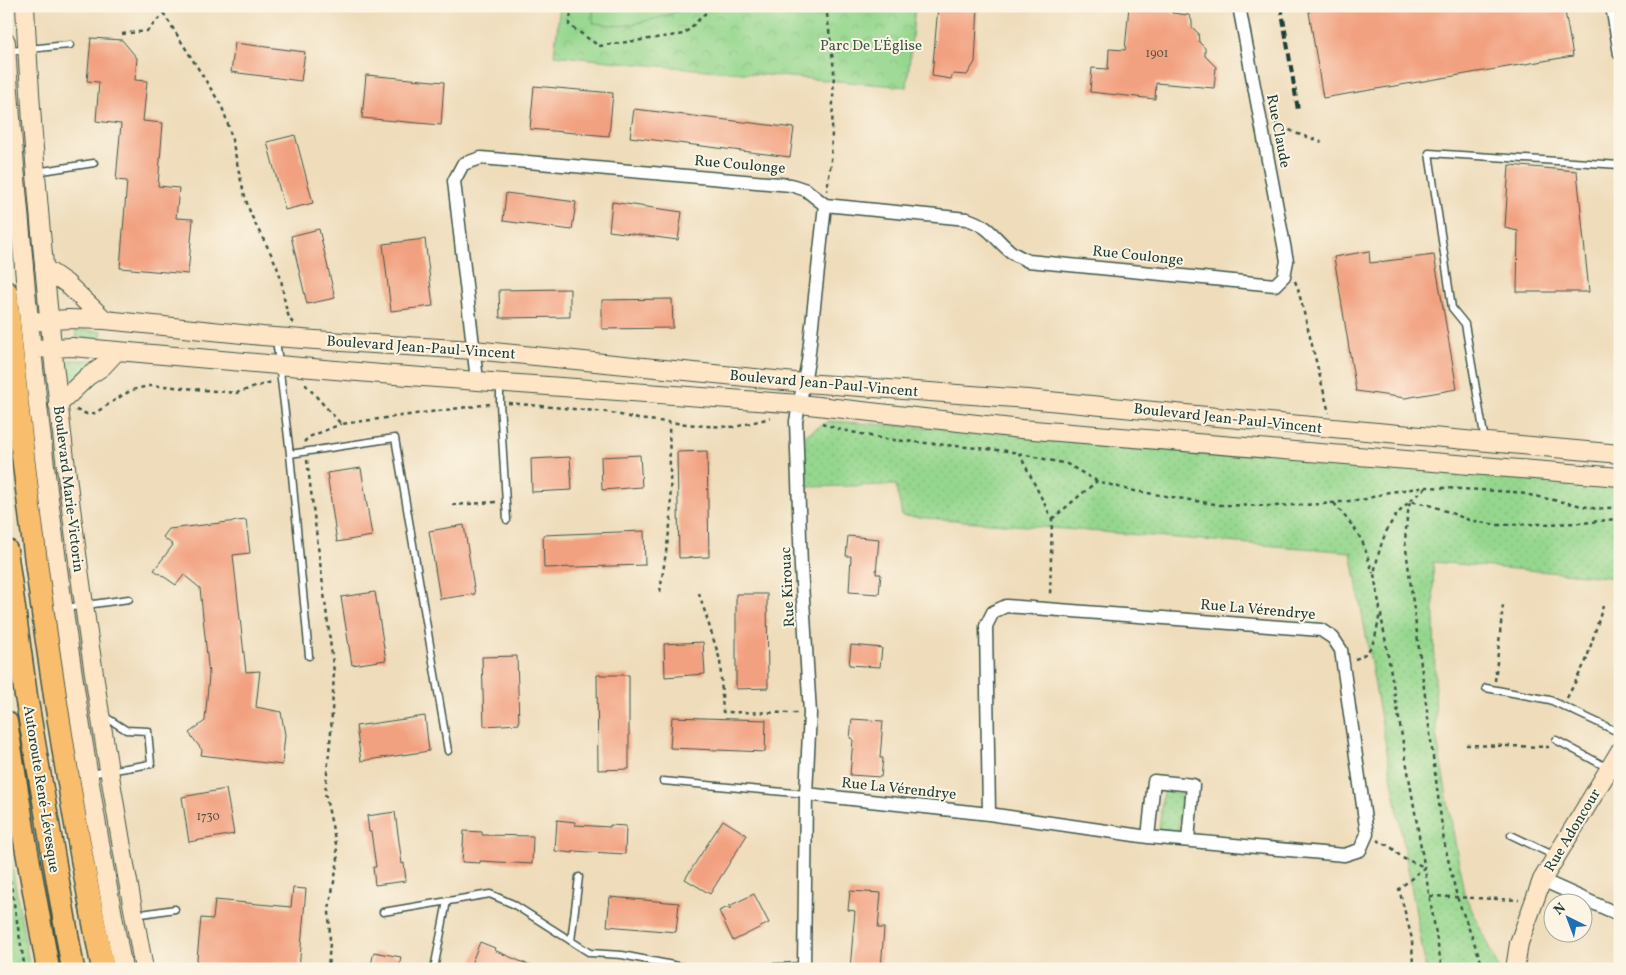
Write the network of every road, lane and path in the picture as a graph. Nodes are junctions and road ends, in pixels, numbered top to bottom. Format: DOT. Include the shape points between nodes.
graph roads {
  1 [pos="25,6"];
  2 [pos="159,6"];
  3 [pos="572,6"];
  4 [pos="713,6"];
  5 [pos="826,6"];
  6 [pos="1239,6"];
  7 [pos="1612,6"];
  8 [pos="163,13"];
  9 [pos="122,34"];
  10 [pos="6,42"];
  11 [pos="70,45"];
  12 [pos="27,50"];
  13 [pos="7,51"];
  14 [pos="1620,54"];
  15 [pos="1259,116"];
  16 [pos="1322,142"];
  17 [pos="94,163"];
  18 [pos="1620,165"];
  19 [pos="36,172"];
  20 [pos="825,205"];
  21 [pos="1287,261"];
  22 [pos="44,268"];
  23 [pos="6,292"];
  24 [pos="49,320"];
  25 [pos="105,320"];
  26 [pos="29,322"];
  27 [pos="296,324"];
  28 [pos="276,336"];
  29 [pos="52,347"];
  30 [pos="32,348"];
  31 [pos="474,350"];
  32 [pos="116,351"];
  33 [pos="280,365"];
  34 [pos="477,380"];
  35 [pos="302,381"];
  36 [pos="271,382"];
  37 [pos="500,382"];
  38 [pos="805,383"];
  39 [pos="500,403"];
  40 [pos="800,404"];
  41 [pos="58,405"];
  42 [pos="76,410"];
  43 [pos="6,420"];
  44 [pos="796,421"];
  45 [pos="669,422"];
  46 [pos="341,424"];
  47 [pos="1333,428"];
  48 [pos="304,442"];
  49 [pos="1485,442"];
  50 [pos="1019,453"];
  51 [pos="290,454"];
  52 [pos="1620,454"];
  53 [pos="1336,455"];
  54 [pos="307,462"];
  55 [pos="1620,477"];
  56 [pos="1097,482"];
  57 [pos="1427,487"];
  58 [pos="1410,501"];
  59 [pos="506,502"];
  60 [pos="1334,503"];
  61 [pos="452,506"];
  62 [pos="1620,507"];
  63 [pos="1620,516"];
  64 [pos="1052,519"];
  65 [pos="507,520"];
  66 [pos="6,550"];
  67 [pos="1374,574"];
  68 [pos="660,592"];
  69 [pos="698,593"];
  70 [pos="129,600"];
  71 [pos="84,605"];
  72 [pos="1503,605"];
  73 [pos="1603,606"];
  74 [pos="64,608"];
  75 [pos="1049,608"];
  76 [pos="1381,611"];
  77 [pos="309,656"];
  78 [pos="1343,661"];
  79 [pos="1486,688"];
  80 [pos="1494,690"];
  81 [pos="1563,706"];
  82 [pos="100,713"];
  83 [pos="810,713"];
  84 [pos="6,722"];
  85 [pos="1620,733"];
  86 [pos="1556,740"];
  87 [pos="1563,744"];
  88 [pos="1466,745"];
  89 [pos="448,751"];
  90 [pos="1620,751"];
  91 [pos="1609,769"];
  92 [pos="109,771"];
  93 [pos="89,774"];
  94 [pos="663,782"];
  95 [pos="806,794"];
  96 [pos="989,814"];
  97 [pos="1367,834"];
  98 [pos="1511,835"];
  99 [pos="1148,836"];
  100 [pos="1188,840"];
  101 [pos="6,856"];
  102 [pos="1556,856"];
  103 [pos="1425,867"];
  104 [pos="579,877"];
  105 [pos="1542,880"];
  106 [pos="1429,896"];
  107 [pos="1457,897"];
  108 [pos="448,901"];
  109 [pos="1533,901"];
  110 [pos="175,909"];
  111 [pos="383,912"];
  112 [pos="134,915"];
  113 [pos="1620,915"];
  114 [pos="571,941"];
  115 [pos="804,967"];
  116 [pos="25,969"];
  117 [pos="48,969"];
  118 [pos="72,969"];
  119 [pos="88,969"];
  120 [pos="103,969"];
  121 [pos="123,969"];
  122 [pos="144,969"];
  123 [pos="328,969"];
  124 [pos="434,969"];
  125 [pos="693,969"];
  126 [pos="720,969"];
  127 [pos="1413,969"];
  128 [pos="1442,969"];
  129 [pos="1484,969"];
  130 [pos="1515,969"];
  1 -- 12 [label="street, Boulevard Marie-Victorin"];
  2 -- 8 [label="path"];
  3 -- 4 [label="path" via="569,25 599,46 684,34"];
  5 -- 20 [label="path" via="834,70 831,161"];
  6 -- 15 [label="street, Rue Claude"];
  7 -- 14 [label="street"];
  8 -- 9 [label="path" via="147,31"];
  8 -- 27 [label="path" via="221,105 249,209 276,265 288,318"];
  10 -- 13 [label="street, Boulevard Marie-Victorin"];
  11 -- 12 [label="lane"];
  12 -- 13 [label="lane"];
  12 -- 19 [label="street, Boulevard Marie-Victorin"];
  13 -- 26 [label="street, Boulevard Marie-Victorin"];
  15 -- 16 [label="path"];
  15 -- 21 [label="street, Rue Claude"];
  17 -- 19 [label="lane"];
  18 -- 49 [label="lane" via="1430,153 1452,308 1465,324"];
  19 -- 22 [label="street, Boulevard Marie-Victorin"];
  20 -- 21 [label="street, Rue Coulonge" via="967,219 980,223 1011,252 1028,261 1274,285 1284,276"];
  20 -- 31 [label="street, Rue Coulonge" via="806,190 791,184 481,158 463,164 454,181"];
  20 -- 38 [label="street, Rue Kirouac"];
  21 -- 47 [label="path" via="1298,289"];
  22 -- 24 [label="street, Boulevard Marie-Victorin"];
  22 -- 25 [label="street" via="66,283"];
  23 -- 120 [label="highway" via="40,589 62,740"];
  24 -- 25 [label="street, Boulevard Jean-Paul-Vincent"];
  24 -- 26 [label="street, Boulevard Jean-Paul-Vincent"];
  24 -- 29 [label="street, Boulevard Marie-Victorin"];
  25 -- 28 [label="street, Boulevard Jean-Paul-Vincent"];
  26 -- 30 [label="street, Boulevard Marie-Victorin"];
  28 -- 31 [label="street, Boulevard Jean-Paul-Vincent"];
  28 -- 33 [label="lane"];
  29 -- 30 [label="street, Boulevard Jean-Paul-Vincent"];
  29 -- 32 [label="street, Boulevard Jean-Paul-Vincent"];
  29 -- 41 [label="street, Boulevard Marie-Victorin"];
  30 -- 74 [label="street, Boulevard Marie-Victorin"];
  31 -- 34 [label="street, Rue Coulonge"];
  31 -- 38 [label="street, Boulevard Jean-Paul-Vincent"];
  32 -- 33 [label="street, Boulevard Jean-Paul-Vincent"];
  32 -- 41 [label="street"];
  33 -- 34 [label="street, Boulevard Jean-Paul-Vincent"];
  33 -- 51 [label="lane"];
  34 -- 37 [label="street, Boulevard Jean-Paul-Vincent"];
  35 -- 46 [label="path"];
  36 -- 42 [label="path" via="236,394 148,386 122,395 95,413"];
  37 -- 39 [label="lane"];
  37 -- 40 [label="street, Boulevard Jean-Paul-Vincent"];
  38 -- 40 [label="street, Rue Kirouac"];
  38 -- 47 [label="street, Boulevard Jean-Paul-Vincent" via="1028,399"];
  39 -- 45 [label="path" via="607,412"];
  39 -- 46 [label="path"];
  39 -- 59 [label="lane"];
  40 -- 44 [label="street, Rue Kirouac"];
  40 -- 53 [label="street, Boulevard Jean-Paul-Vincent" via="1021,429"];
  41 -- 71 [label="street, Boulevard Marie-Victorin"];
  43 -- 119 [label="highway" via="39,679"];
  44 -- 45 [label="path" via="776,417 735,426"];
  44 -- 50 [label="path" via="820,422 884,439"];
  44 -- 83 [label="street, Rue Kirouac"];
  45 -- 68 [label="path" via="671,519"];
  46 -- 48 [label="path" via="308,437"];
  47 -- 49 [label="street, Boulevard Jean-Paul-Vincent"];
  47 -- 53 [label="street"];
  49 -- 52 [label="street, Boulevard Jean-Paul-Vincent"];
  50 -- 56 [label="path" via="1067,464"];
  50 -- 64 [label="path"];
  51 -- 77 [label="lane"];
  51 -- 89 [label="lane" via="395,438"];
  53 -- 55 [label="street, Boulevard Jean-Paul-Vincent"];
  54 -- 123 [label="path" via="334,672 325,793 338,860 329,909"];
  56 -- 60 [label="path" via="1221,505"];
  56 -- 64 [label="path"];
  57 -- 58 [label="path"];
  57 -- 60 [label="path"];
  57 -- 62 [label="path" via="1515,492 1596,510"];
  58 -- 63 [label="path" via="1469,520 1497,525 1583,523"];
  58 -- 67 [label="path" via="1388,527 1379,548"];
  58 -- 107 [label="path" via="1405,541 1444,842"];
  59 -- 61 [label="path"];
  59 -- 65 [label="lane"];
  60 -- 67 [label="path" via="1363,543"];
  64 -- 75 [label="path"];
  66 -- 118 [label="highway, Autoroute René-Lévesque" via="26,696"];
  67 -- 76 [label="path"];
  69 -- 83 [label="path" via="720,660 723,712"];
  70 -- 71 [label="lane"];
  71 -- 74 [label="lane"];
  71 -- 82 [label="street, Boulevard Marie-Victorin"];
  72 -- 80 [label="path"];
  73 -- 81 [label="path" via="1586,660"];
  74 -- 93 [label="street, Boulevard Marie-Victorin"];
  75 -- 78 [label="street, Rue La Vérendrye" via="1321,630 1333,638 1341,650"];
  75 -- 96 [label="street, Rue La Vérendrye" via="1006,606 993,612 986,626"];
  76 -- 78 [label="path" via="1374,643 1364,656"];
  76 -- 103 [label="path"];
  78 -- 97 [label="street, Rue La Vérendrye"];
  79 -- 80 [label="lane"];
  80 -- 81 [label="lane" via="1550,700"];
  81 -- 85 [label="lane"];
  82 -- 92 [label="street, Boulevard Marie-Victorin"];
  82 -- 92 [label="lane" via="126,730 148,731 151,764"];
  83 -- 95 [label="street, Rue Kirouac"];
  84 -- 117 [label="highway, Autoroute René-Lévesque"];
  86 -- 87 [label="lane"];
  87 -- 88 [label="path" via="1546,747"];
  87 -- 91 [label="lane"];
  90 -- 91 [label="street, Rue Adoncour"];
  91 -- 102 [label="street, Rue Adoncour"];
  92 -- 93 [label="lane"];
  92 -- 112 [label="street, Boulevard Marie-Victorin"];
  93 -- 121 [label="street, Boulevard Marie-Victorin"];
  94 -- 95 [label="lane"];
  95 -- 96 [label="street, Rue La Vérendrye"];
  95 -- 115 [label="street, Rue Kirouac"];
  96 -- 99 [label="street, Rue La Vérendrye"];
  97 -- 100 [label="street, Rue La Vérendrye" via="1360,850 1344,856"];
  97 -- 103 [label="path" via="1391,847 1402,858"];
  98 -- 102 [label="lane"];
  99 -- 100 [label="street, Rue La Vérendrye"];
  99 -- 100 [label="street" via="1154,781 1193,785"];
  101 -- 116 [label="path"];
  102 -- 105 [label="street, Rue Adoncour"];
  103 -- 106 [label="path"];
  103 -- 127 [label="path" via="1399,889 1412,939"];
  104 -- 114 [label="lane"];
  105 -- 109 [label="street, Rue Adoncour"];
  105 -- 113 [label="street"];
  106 -- 107 [label="path"];
  106 -- 128 [label="path"];
  107 -- 109 [label="path"];
  107 -- 129 [label="path"];
  108 -- 111 [label="lane"];
  108 -- 114 [label="lane" via="490,894 513,904"];
  108 -- 124 [label="lane"];
  109 -- 130 [label="street, Rue Adoncour" via="1519,943"];
  110 -- 112 [label="lane"];
  112 -- 122 [label="street, Boulevard Marie-Victorin"];
  114 -- 125 [label="lane" via="590,953 622,955"];
  115 -- 126 [label="lane"];
}
